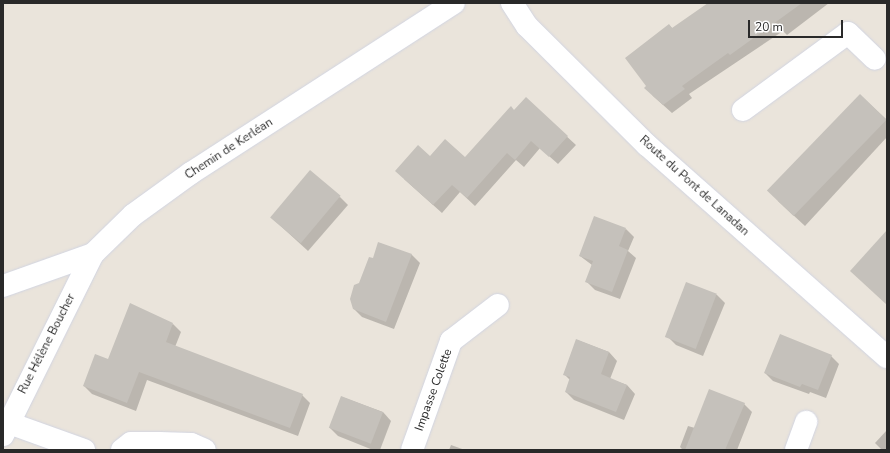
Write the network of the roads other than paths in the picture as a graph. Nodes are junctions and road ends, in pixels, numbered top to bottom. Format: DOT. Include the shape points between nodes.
graph roads {
  1 [pos="454,3"];
  2 [pos="512,3"];
  3 [pos="883,59"];
  4 [pos="743,110"];
  5 [pos="93,254"];
  6 [pos="3,286"];
  7 [pos="498,305"];
  8 [pos="887,358"];
  9 [pos="806,422"];
  10 [pos="6,429"];
  11 [pos="84,450"];
  12 [pos="122,450"];
  13 [pos="205,450"];
  14 [pos="412,450"];
  15 [pos="796,450"];
  1 -- 5 [label="street, Chemin de Kerléan" via="191,173 133,215"];
  2 -- 8 [label="street, Route du Pont de Lanadan" via="527,26 647,144"];
  3 -- 4 [label="street" via="848,33"];
  5 -- 6 [label="street, Chemin de Kerléan"];
  5 -- 10 [label="street, Rue Hélène Boucher"];
  7 -- 14 [label="street, Impasse Colette" via="451,341"];
  9 -- 15 [label="street"];
  10 -- 11 [label="street"];
  12 -- 13 [label="street" via="131,444 159,443 191,444"];
}
